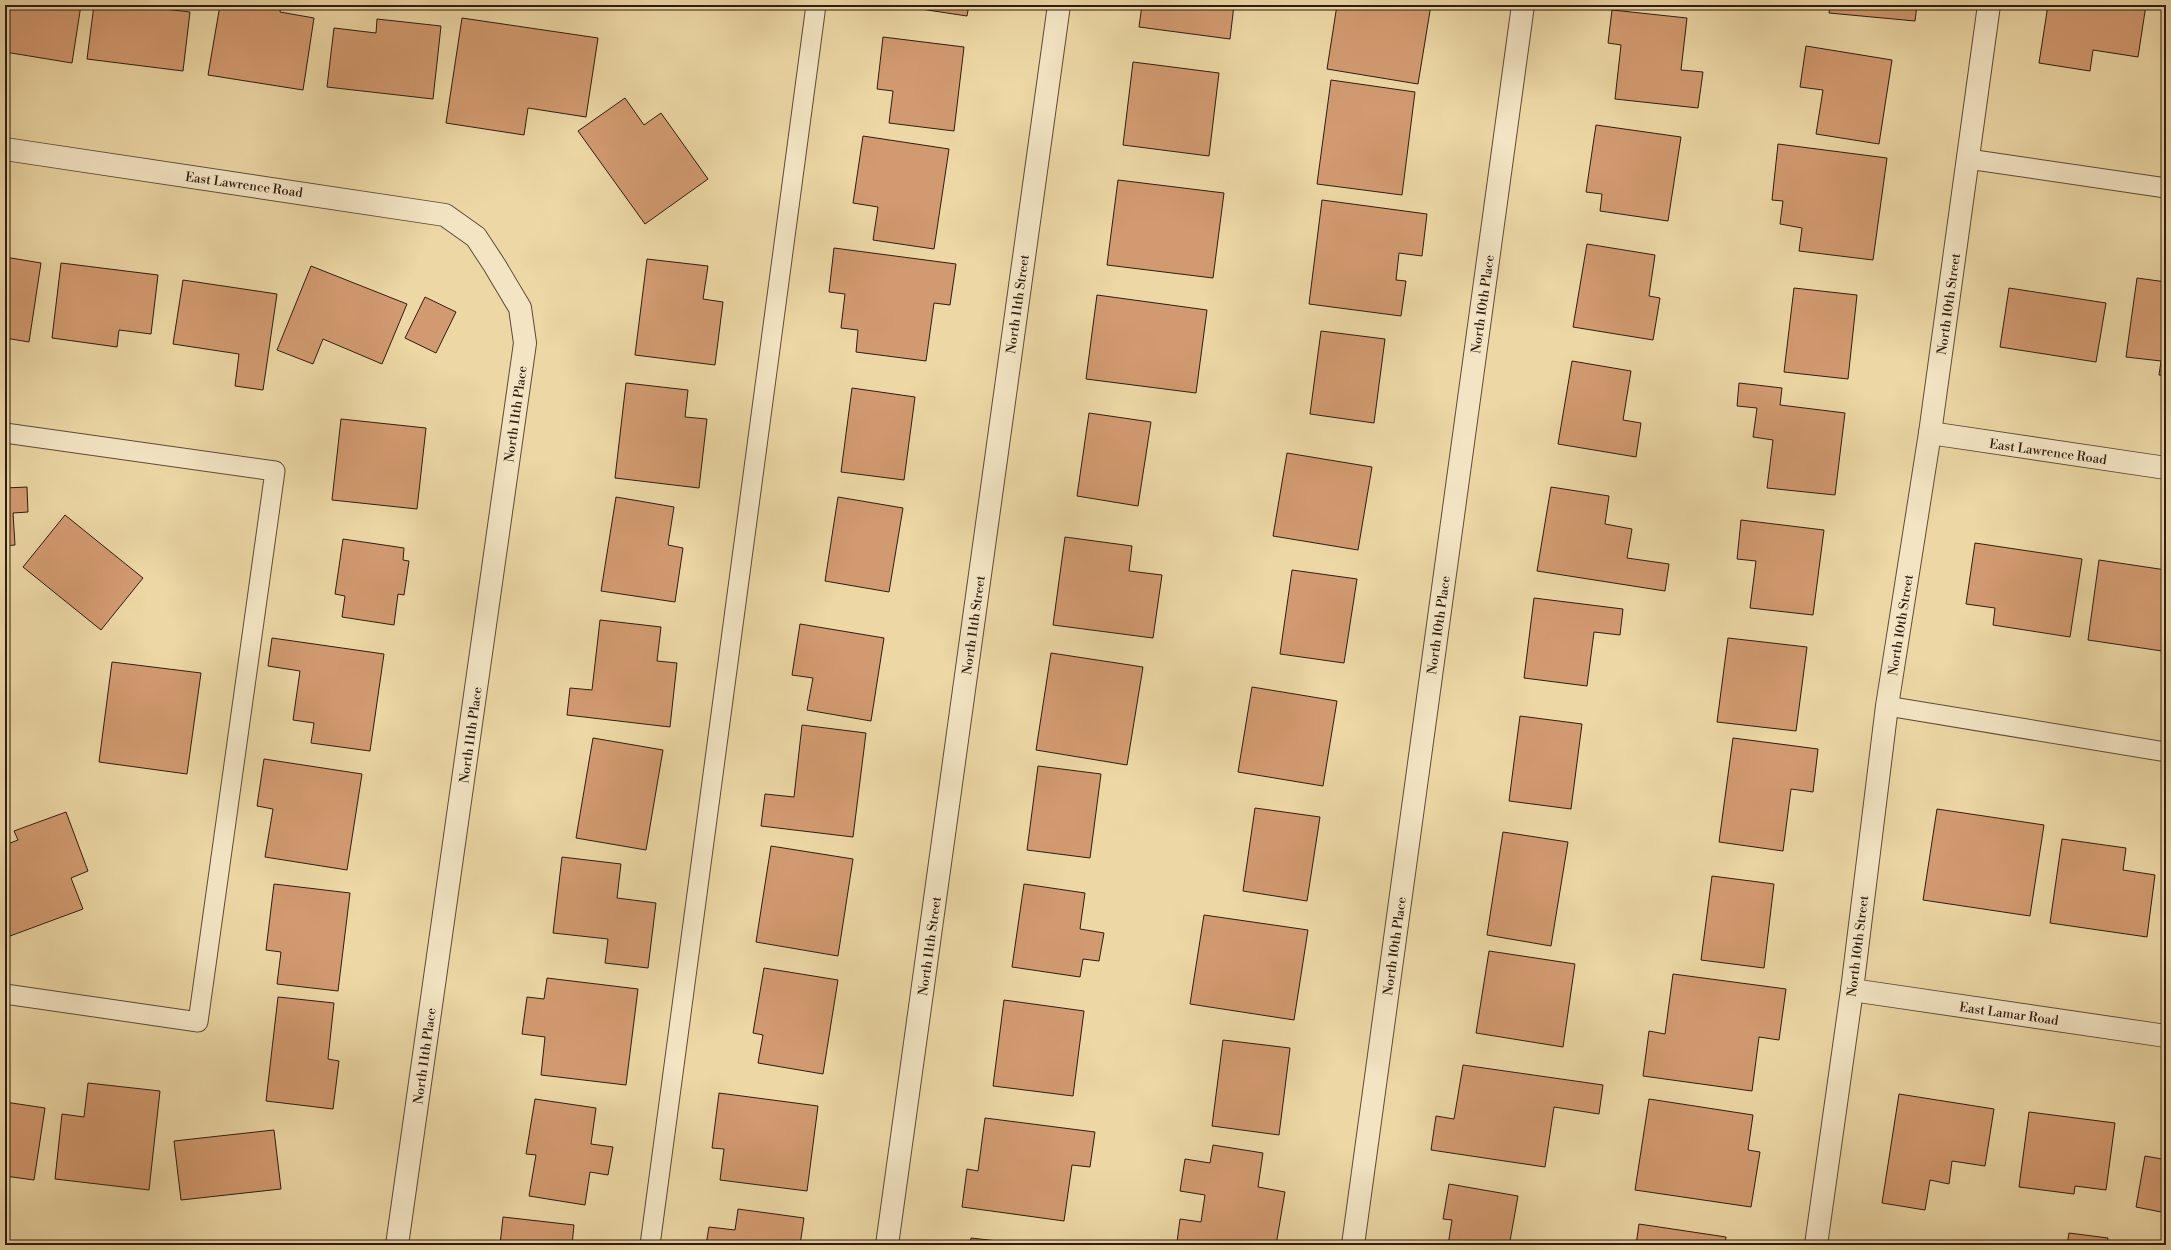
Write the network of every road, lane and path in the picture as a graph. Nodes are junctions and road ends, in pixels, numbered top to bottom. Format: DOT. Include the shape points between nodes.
graph roads {
  1 [pos="816,5"];
  2 [pos="1059,5"];
  3 [pos="1523,5"];
  4 [pos="1989,5"];
  5 [pos="5,149"];
  6 [pos="1968,159"];
  7 [pos="2166,188"];
  8 [pos="476,237"];
  9 [pos="5,433"];
  10 [pos="1930,433"];
  11 [pos="2166,468"];
  12 [pos="1887,706"];
  13 [pos="2166,752"];
  14 [pos="1852,990"];
  15 [pos="5,994"];
  16 [pos="2166,1036"];
  17 [pos="397,1245"];
  18 [pos="650,1245"];
  19 [pos="888,1245"];
  20 [pos="1352,1245"];
  21 [pos="1816,1245"];
  1 -- 18 [label="lane"];
  2 -- 19 [label="street, North 11th Street"];
  3 -- 20 [label="street, North 10th Place"];
  4 -- 6 [label="street, North 10th Street"];
  5 -- 8 [label="street, East Lawrence Road" via="445,214"];
  6 -- 7 [label="lane"];
  6 -- 10 [label="street, North 10th Street"];
  8 -- 17 [label="street, North 11th Place" via="520,308 526,343"];
  9 -- 15 [label="lane" via="275,471 198,1022"];
  10 -- 11 [label="street, East Lawrence Road"];
  10 -- 12 [label="street, North 10th Street"];
  12 -- 13 [label="lane"];
  12 -- 14 [label="street, North 10th Street"];
  14 -- 16 [label="street, East Lamar Road"];
  14 -- 21 [label="street, North 10th Street"];
}
